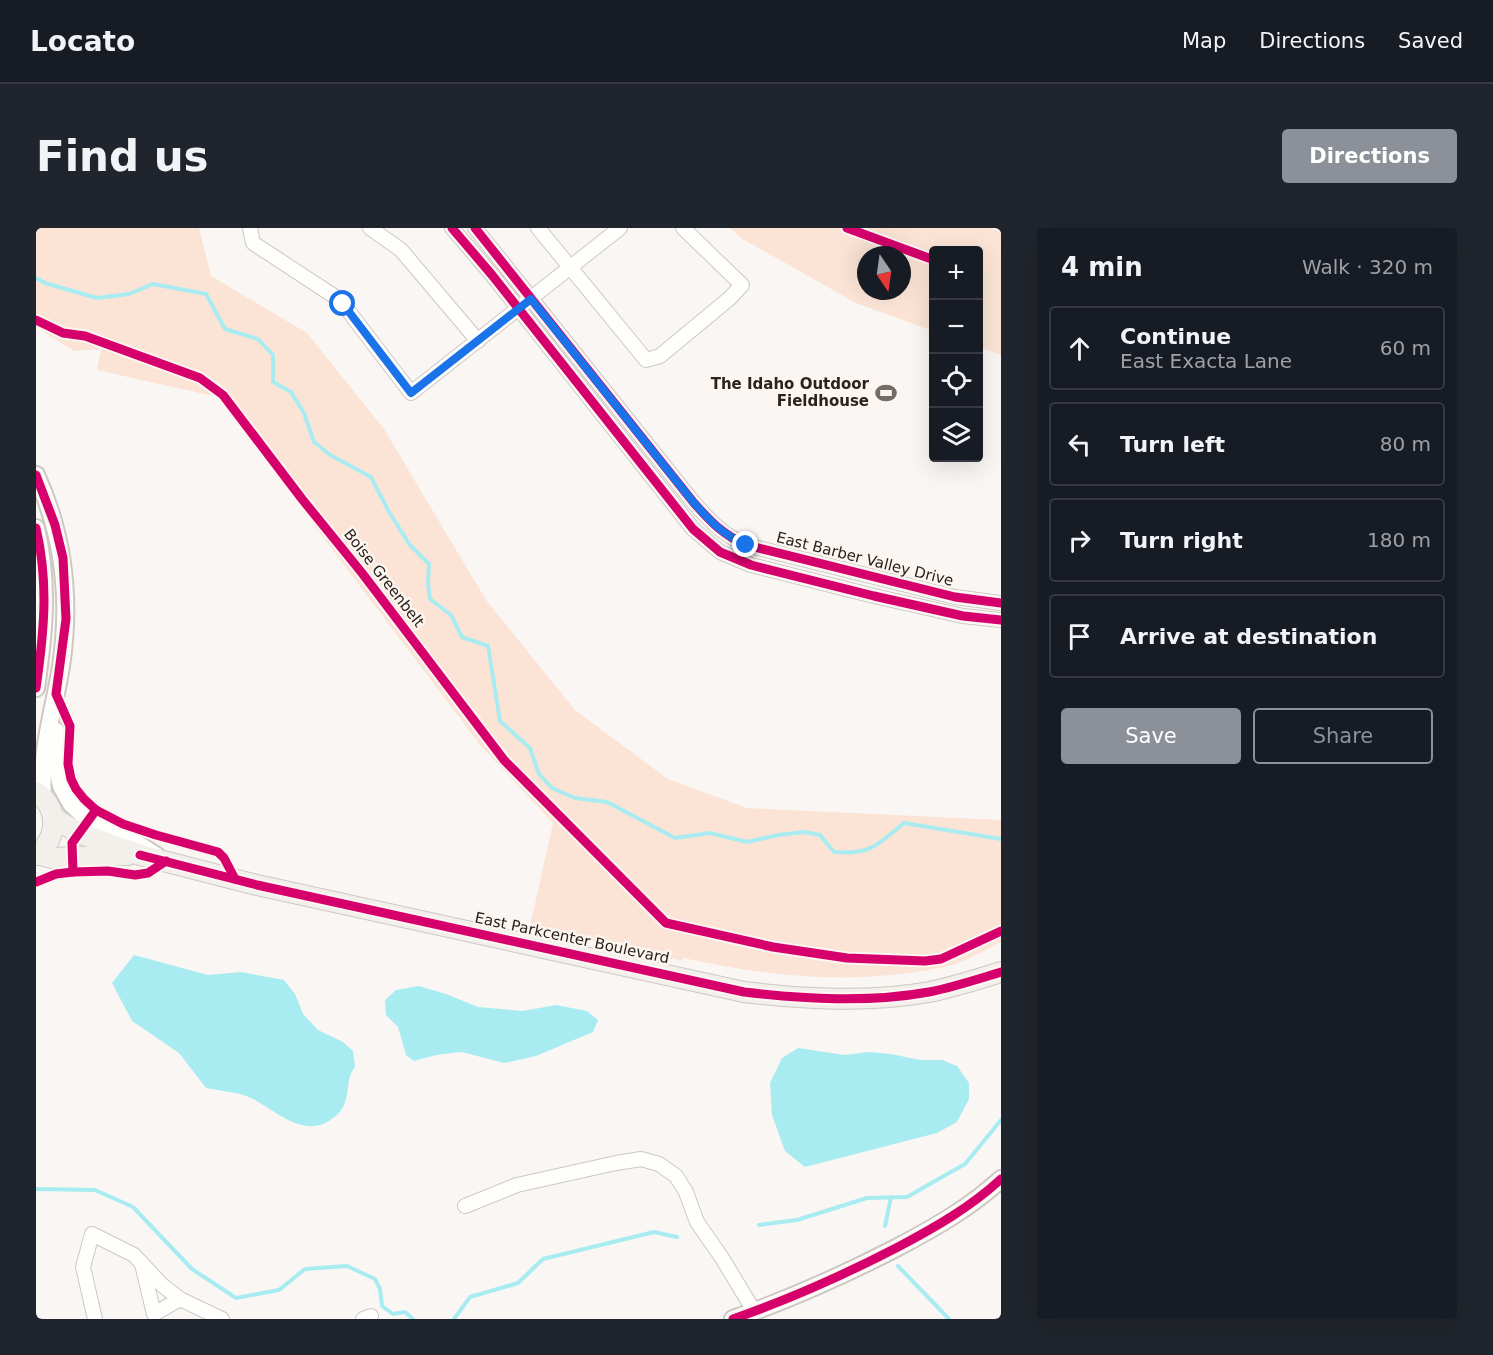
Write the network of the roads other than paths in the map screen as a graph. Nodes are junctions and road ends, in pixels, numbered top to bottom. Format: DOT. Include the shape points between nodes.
graph roads {
  1 [pos="250,228"];
  2 [pos="370,228"];
  3 [pos="452,228"];
  4 [pos="475,228"];
  5 [pos="538,228"];
  6 [pos="620,228"];
  7 [pos="683,228"];
  8 [pos="570,267"];
  9 [pos="531,299"];
  10 [pos="519,309"];
  11 [pos="478,341"];
  12 [pos="36,475"];
  13 [pos="36,528"];
  14 [pos="1001,603"];
  15 [pos="1001,620"];
  16 [pos="36,688"];
  17 [pos="56,694"];
  18 [pos="39,795"];
  19 [pos="53,818"];
  20 [pos="36,854"];
  21 [pos="140,855"];
  22 [pos="166,861"];
  23 [pos="1001,972"];
  24 [pos="1001,1179"];
  25 [pos="465,1206"];
  26 [pos="142,1262"];
  27 [pos="180,1299"];
  28 [pos="754,1311"];
  29 [pos="155,1317"];
  30 [pos="95,1319"];
  31 [pos="222,1319"];
  32 [pos="733,1319"];
  1 -- 11 [label="street" via="253,243 340,300 411,393"];
  2 -- 11 [label="street" via="401,250"];
  3 -- 10 [label="street"];
  4 -- 9 [label="street, East Barber Valley Drive"];
  5 -- 8 [label="street"];
  6 -- 8 [label="street"];
  7 -- 8 [label="street" via="742,285 660,356 646,360"];
  8 -- 9 [label="street"];
  9 -- 10 [label="street"];
  9 -- 14 [label="street, East Barber Valley Drive" via="694,503 729,537 746,545 955,597"];
  10 -- 11 [label="street"];
  10 -- 15 [label="street" via="693,529 720,552 751,565 874,596 963,616"];
  12 -- 17 [label="street" via="63,558 66,619"];
  13 -- 16 [label="street" via="45,595"];
  17 -- 18 [label="street"];
  17 -- 22 [label="street" via="56,765 66,796 88,820 127,837"];
  18 -- 19 [label="main road" via="50,807"];
  19 -- 20 [label="main road" via="51,838"];
  19 -- 21 [label="main road, East Parkcenter Boulevard" via="79,833"];
  20 -- 21 [label="main road, East Parkcenter Boulevard" via="52,858"];
  21 -- 22 [label="main road, East Parkcenter Boulevard"];
  22 -- 23 [label="main road, East Parkcenter Boulevard" via="257,885 744,992 819,998 901,995 930,992"];
  24 -- 28 [label="street" via="936,1227 835,1278"];
  25 -- 28 [label="street" via="517,1185 616,1163 641,1160 659,1164 676,1176 697,1222"];
  26 -- 27 [label="street"];
  26 -- 29 [label="street"];
  26 -- 30 [label="street" via="92,1234 83,1267"];
  27 -- 29 [label="street"];
  27 -- 31 [label="street"];
  28 -- 32 [label="street"];
}
